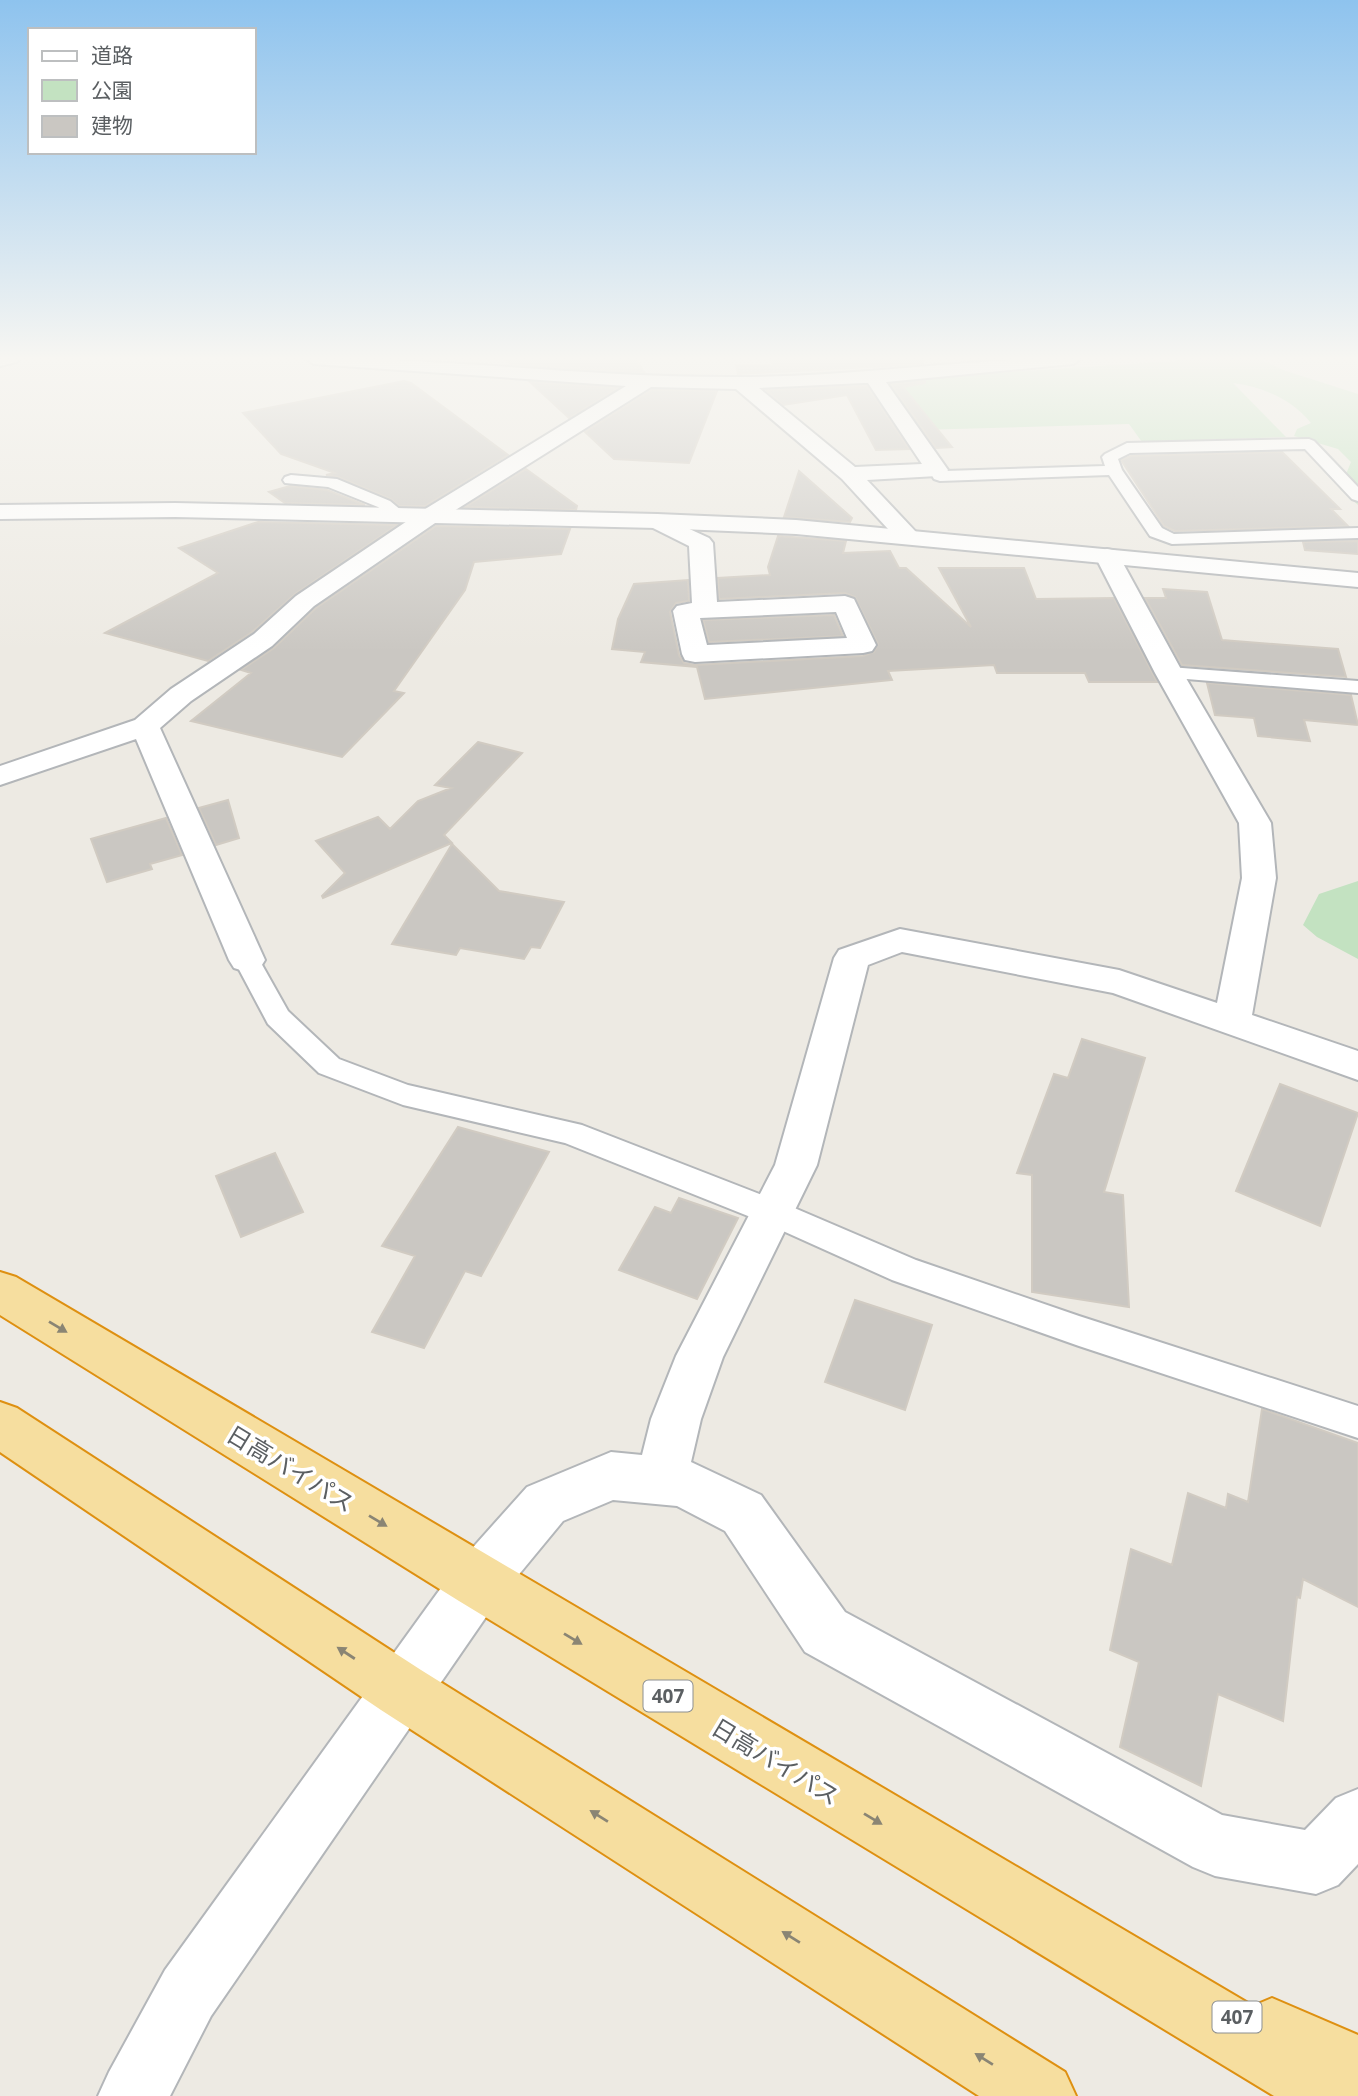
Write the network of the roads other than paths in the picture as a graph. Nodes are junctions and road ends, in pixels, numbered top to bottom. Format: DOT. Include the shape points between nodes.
graph roads {
  1 [pos="527,456"];
  2 [pos="828,456"];
  3 [pos="927,456"];
  4 [pos="1112,456"];
  5 [pos="1320,456"];
  6 [pos="937,470"];
  7 [pos="1114,470"];
  8 [pos="850,474"];
  9 [pos="292,480"];
  10 [pos="1358,496"];
  11 [pos="0,512"];
  12 [pos="400,516"];
  13 [pos="430,516"];
  14 [pos="657,521"];
  15 [pos="1358,533"];
  16 [pos="908,537"];
  17 [pos="1107,556"];
  18 [pos="1358,580"];
  19 [pos="705,610"];
  20 [pos="1169,673"];
  21 [pos="1358,687"];
  22 [pos="145,726"];
  23 [pos="0,776"];
  24 [pos="247,961"];
  25 [pos="1232,1021"];
  26 [pos="1358,1066"];
  27 [pos="774,1213"];
  28 [pos="0,1292"];
  29 [pos="1358,1422"];
  30 [pos="0,1424"];
  31 [pos="662,1479"];
  32 [pos="478,1582"];
  33 [pos="401,1690"];
  34 [pos="1358,1820"];
  35 [pos="1116,1964"];
  36 [pos="1358,2070"];
  37 [pos="133,2096"];
  38 [pos="1041,2096"];
  39 [pos="1339,2096"];
  1 -- 13 [label="street"];
  2 -- 8 [label="street"];
  3 -- 6 [label="street"];
  4 -- 7 [label="lane"];
  5 -- 10 [label="lane"];
  6 -- 7 [label="lane" via="940,476"];
  6 -- 8 [label="street"];
  7 -- 15 [label="lane" via="1156,532 1172,539"];
  8 -- 16 [label="street"];
  9 -- 12 [label="lane" via="331,482"];
  11 -- 12 [label="street" via="176,510"];
  12 -- 13 [label="street"];
  13 -- 14 [label="street"];
  13 -- 22 [label="street" via="305,601 262,640 181,695"];
  14 -- 16 [label="street"];
  14 -- 19 [label="street" via="701,543"];
  16 -- 17 [label="street"];
  17 -- 18 [label="street"];
  17 -- 20 [label="street"];
  19 -- 19 [label="street" via="686,611 695,654 863,645 845,604"];
  20 -- 21 [label="lane"];
  20 -- 25 [label="street" via="1255,823 1259,878"];
  22 -- 23 [label="street"];
  22 -- 24 [label="street"];
  24 -- 27 [label="lane" via="278,1017 329,1066 403,1094 571,1133"];
  25 -- 26 [label="street"];
  25 -- 27 [label="street" via="1119,982 900,940 852,958 796,1165"];
  27 -- 29 [label="lane" via="904,1270"];
  27 -- 31 [label="street" via="700,1356 676,1419"];
  28 -- 32 [label="highway, 日高バイパス / 407, one-way"];
  33 -- 30 [label="highway, one-way"];
  31 -- 32 [label="street" via="611,1476 545,1504"];
  31 -- 34 [label="street" via="682,1482 743,1513 825,1632 1215,1845 1316,1863"];
  32 -- 33 [label="street"];
  32 -- 35 [label="highway, 日高バイパス / 407, one-way"];
  33 -- 37 [label="street" via="188,1993"];
  38 -- 33 [label="highway, one-way"];
  35 -- 36 [label="highway, 407"];
  35 -- 39 [label="highway, 日高バイパス / 407"];
}
